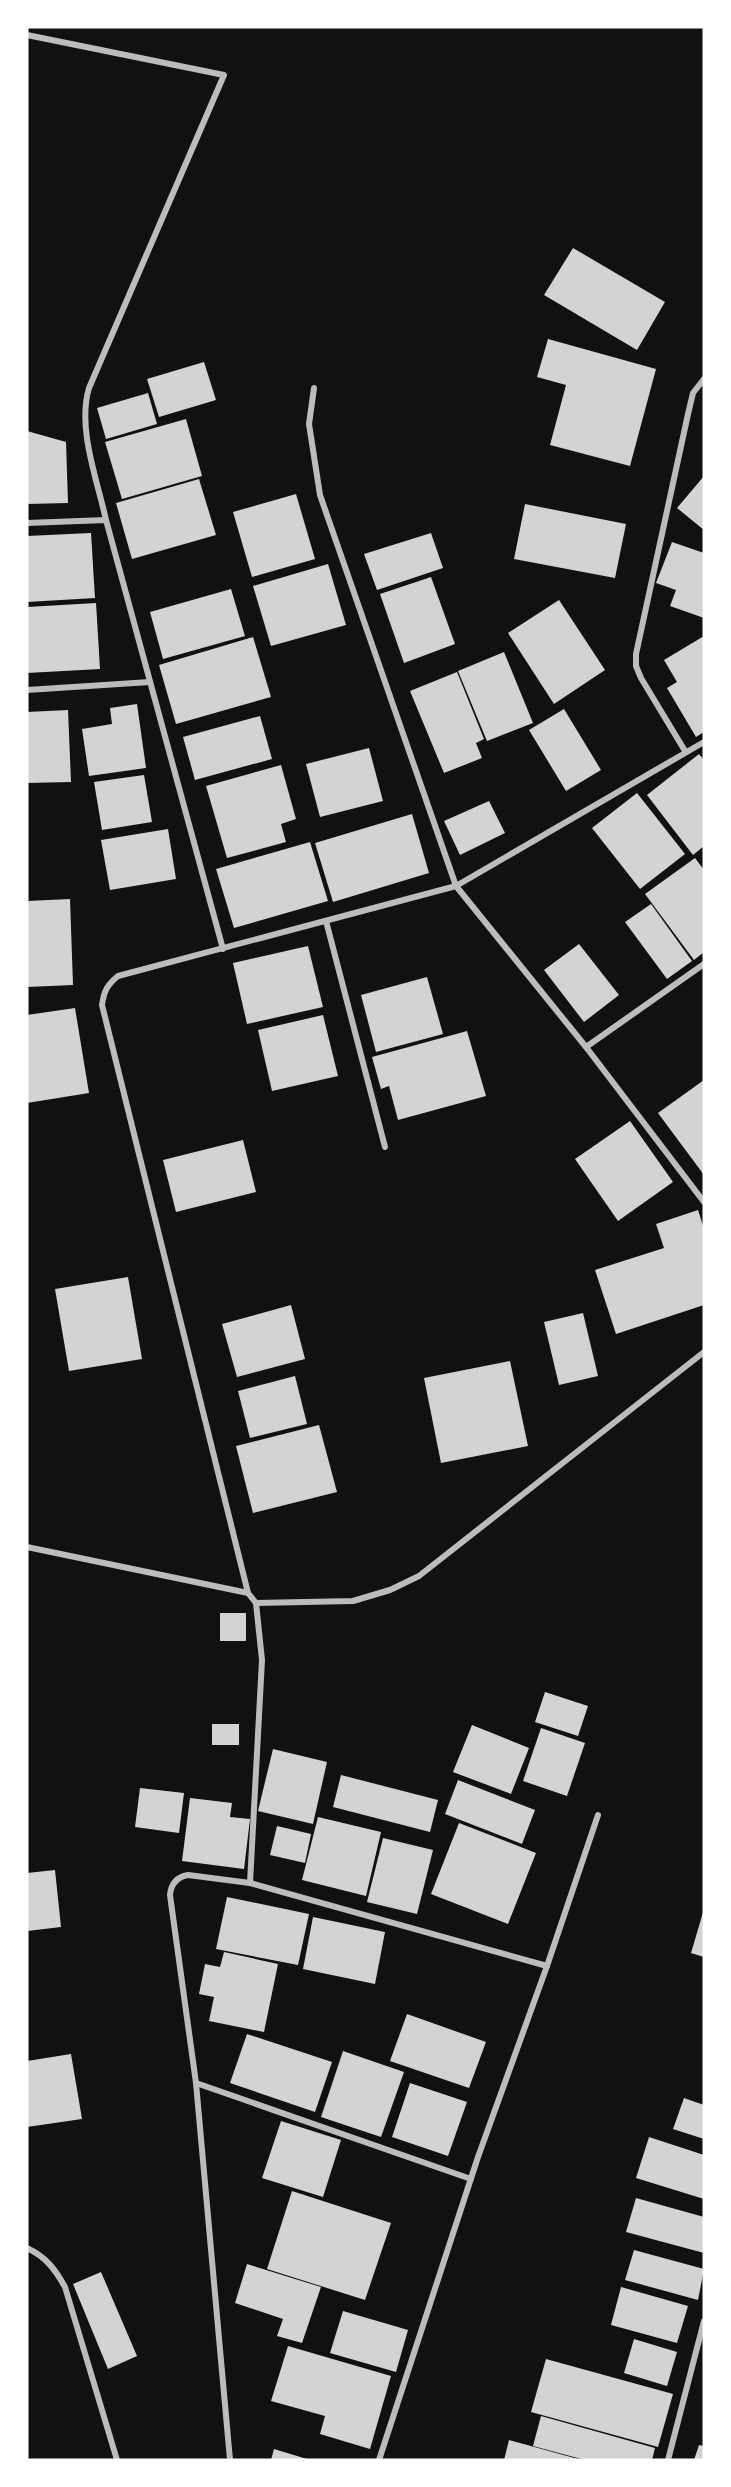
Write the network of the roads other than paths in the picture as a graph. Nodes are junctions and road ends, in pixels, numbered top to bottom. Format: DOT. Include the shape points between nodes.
graph roads {
  1 [pos="27,35"];
  2 [pos="704,379"];
  3 [pos="314,388"];
  4 [pos="106,520"];
  5 [pos="27,523"];
  6 [pos="150,682"];
  7 [pos="27,690"];
  8 [pos="704,742"];
  9 [pos="685,751"];
  10 [pos="456,886"];
  11 [pos="326,921"];
  12 [pos="223,949"];
  13 [pos="704,964"];
  14 [pos="586,1047"];
  15 [pos="385,1147"];
  16 [pos="704,1202"];
  17 [pos="704,1352"];
  18 [pos="27,1546"];
  19 [pos="248,1593"];
  20 [pos="256,1603"];
  21 [pos="598,1815"];
  22 [pos="250,1883"];
  23 [pos="547,1966"];
  24 [pos="196,2083"];
  25 [pos="471,2179"];
  26 [pos="27,2248"];
  27 [pos="704,2321"];
  28 [pos="117,2460"];
  29 [pos="230,2460"];
  30 [pos="379,2460"];
  31 [pos="668,2460"];
  1 -- 4 [label="street" via="224,75 84,405 84,423"];
  2 -- 9 [label="street" via="693,393 636,654 641,678"];
  3 -- 10 [label="street" via="309,424 320,495"];
  4 -- 5 [label="street"];
  4 -- 6 [label="street"];
  6 -- 7 [label="street"];
  6 -- 12 [label="street"];
  8 -- 9 [label="street"];
  9 -- 10 [label="street"];
  10 -- 11 [label="street"];
  10 -- 14 [label="street"];
  11 -- 12 [label="street"];
  11 -- 15 [label="street"];
  12 -- 19 [label="street" via="118,976 108,984 102,1005"];
  13 -- 14 [label="street"];
  14 -- 16 [label="street"];
  17 -- 20 [label="street" via="419,1576 353,1601"];
  18 -- 19 [label="street"];
  19 -- 20 [label="street"];
  20 -- 22 [label="street" via="262,1660"];
  21 -- 23 [label="street"];
  22 -- 23 [label="street"];
  22 -- 24 [label="street" via="188,1875 180,1876 171,1888"];
  23 -- 25 [label="street"];
  24 -- 25 [label="street"];
  24 -- 29 [label="street"];
  25 -- 30 [label="street"];
  26 -- 28 [label="street" via="55,2269 65,2287"];
  27 -- 31 [label="street"];
}
